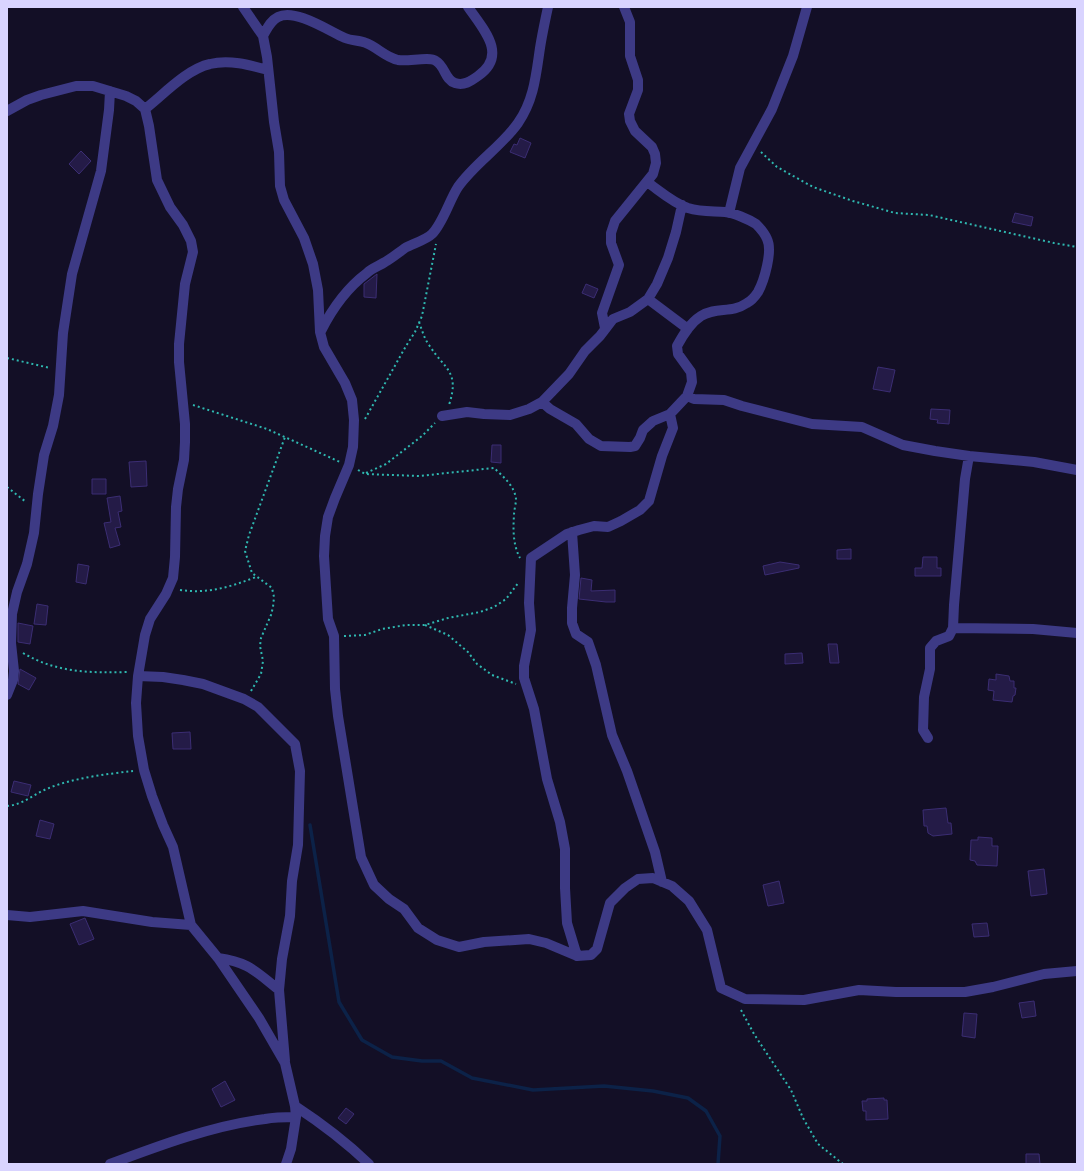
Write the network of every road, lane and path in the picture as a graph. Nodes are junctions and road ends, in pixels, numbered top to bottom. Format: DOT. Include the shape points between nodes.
graph roads {
  1 [pos="243,7"];
  2 [pos="468,7"];
  3 [pos="548,7"];
  4 [pos="624,7"];
  5 [pos="807,7"];
  6 [pos="263,36"];
  7 [pos="268,70"];
  8 [pos="110,90"];
  9 [pos="145,110"];
  10 [pos="7,111"];
  11 [pos="753,144"];
  12 [pos="647,182"];
  13 [pos="682,205"];
  14 [pos="729,213"];
  15 [pos="439,223"];
  16 [pos="1077,247"];
  17 [pos="648,299"];
  18 [pos="419,322"];
  19 [pos="605,328"];
  20 [pos="688,329"];
  21 [pos="320,332"];
  22 [pos="7,358"];
  23 [pos="61,369"];
  24 [pos="687,396"];
  25 [pos="183,402"];
  26 [pos="542,402"];
  27 [pos="670,414"];
  28 [pos="442,416"];
  29 [pos="285,437"];
  30 [pos="354,438"];
  31 [pos="969,456"];
  32 [pos="349,465"];
  33 [pos="1077,470"];
  34 [pos="365,474"];
  35 [pos="7,487"];
  36 [pos="36,514"];
  37 [pos="572,532"];
  38 [pos="531,558"];
  39 [pos="256,577"];
  40 [pos="521,577"];
  41 [pos="168,588"];
  42 [pos="425,625"];
  43 [pos="953,628"];
  44 [pos="1077,634"];
  45 [pos="334,636"];
  46 [pos="11,643"];
  47 [pos="138,674"];
  48 [pos="528,688"];
  49 [pos="7,695"];
  50 [pos="244,699"];
  51 [pos="928,738"];
  52 [pos="144,770"];
  53 [pos="7,806"];
  54 [pos="662,882"];
  55 [pos="7,915"];
  56 [pos="191,925"];
  57 [pos="577,956"];
  58 [pos="218,958"];
  59 [pos="1077,971"];
  60 [pos="279,990"];
  61 [pos="734,995"];
  62 [pos="285,1063"];
  63 [pos="295,1106"];
  64 [pos="296,1117"];
  65 [pos="110,1164"];
  66 [pos="286,1164"];
  67 [pos="369,1164"];
  68 [pos="843,1164"];
  1 -- 6 [label="street"];
  2 -- 6 [label="street" via="491,43 493,58 486,70 467,83 455,83 449,79 443,67 432,59 398,60 366,43 347,39 318,24 292,16 278,17 270,23"];
  3 -- 15 [label="street" via="535,85 523,115 509,134 458,188"];
  4 -- 12 [label="street" via="630,22 630,56 638,80 638,90 629,114 630,121 635,131 652,147 655,154 653,174"];
  5 -- 11 [label="street" via="793,56 772,109"];
  6 -- 7 [label="street"];
  7 -- 9 [label="street" via="224,62 209,64 191,73"];
  7 -- 21 [label="street" via="279,152 280,186 313,264 318,290"];
  8 -- 9 [label="street" via="136,101"];
  8 -- 10 [label="street" via="76,86 27,100"];
  8 -- 23 [label="street" via="101,171 72,274"];
  9 -- 25 [label="street" via="157,180 191,241 193,252 185,284 179,344"];
  11 -- 14 [label="street" via="740,168"];
  11 -- 16 [label="path" via="777,167 813,187 852,201 895,213 929,215"];
  12 -- 13 [label="street"];
  12 -- 19 [label="street" via="615,221 611,233 611,243 619,265 602,313"];
  13 -- 14 [label="street" via="704,212"];
  13 -- 17 [label="street" via="668,258"];
  14 -- 20 [label="street" via="757,225 768,239 769,252 758,292 748,303 732,310 714,310 691,324"];
  15 -- 18 [label="path" via="435,254"];
  15 -- 21 [label="street" via="431,235 365,274 339,300"];
  17 -- 19 [label="street" via="630,312 612,319"];
  17 -- 20 [label="street"];
  18 -- 28 [label="path" via="428,345 452,378 453,390 449,405"];
  18 -- 30 [label="path"];
  19 -- 26 [label="street" via="569,374"];
  20 -- 24 [label="street" via="677,346 678,354 691,372 692,382"];
  21 -- 30 [label="street" via="324,347 346,383 352,400"];
  22 -- 23 [label="path"];
  23 -- 36 [label="street" via="53,426 44,455"];
  24 -- 27 [label="street"];
  24 -- 31 [label="street" via="694,399 724,400 812,424 862,427 903,444"];
  25 -- 29 [label="path"];
  25 -- 41 [label="street" via="185,448 176,507 173,578"];
  26 -- 27 [label="street" via="576,424 589,439 601,446 635,446 643,430 653,421"];
  26 -- 28 [label="street" via="510,415 467,412"];
  27 -- 37 [label="street" via="673,428 649,501 640,510 608,527 594,526"];
  28 -- 34 [label="path" via="402,452 386,464"];
  29 -- 32 [label="path"];
  29 -- 39 [label="path" via="248,535 245,551 252,573"];
  30 -- 32 [label="street"];
  31 -- 33 [label="street" via="1034,462"];
  31 -- 43 [label="street"];
  32 -- 34 [label="path"];
  32 -- 45 [label="street" via="334,498 325,536 328,619"];
  34 -- 38 [label="path" via="419,476 494,468 513,489 516,499 515,549 525,566"];
  35 -- 36 [label="path" via="34,507"];
  36 -- 46 [label="street" via="27,564 12,614"];
  37 -- 38 [label="street"];
  37 -- 54 [label="street" via="575,575 572,623 576,634 588,642 596,665 612,735 655,852"];
  38 -- 48 [label="street" via="531,630 524,666 524,678"];
  39 -- 41 [label="path" via="221,589 196,591"];
  39 -- 50 [label="path" via="272,588 274,607 261,638 261,674"];
  40 -- 42 [label="path" via="506,599 494,607"];
  41 -- 47 [label="street" via="150,619"];
  42 -- 45 [label="path" via="382,628 365,635"];
  42 -- 48 [label="path" via="448,635 492,675"];
  43 -- 44 [label="street" via="1033,629"];
  43 -- 51 [label="street" via="949,636 936,641 930,648 923,730"];
  45 -- 57 [label="street" via="338,716 361,857 374,885 389,900 404,909 418,928 437,940 459,947 484,942 529,939"];
  46 -- 47 [label="path" via="36,660 66,670"];
  46 -- 49 [label="street" via="14,671"];
  47 -- 50 [label="street" via="203,684"];
  47 -- 52 [label="street" via="138,736"];
  48 -- 57 [label="street" via="565,849 564,888 567,923"];
  50 -- 60 [label="street" via="258,706 295,744 300,771 298,846"];
  52 -- 53 [label="path" via="57,785 18,804"];
  52 -- 56 [label="street" via="173,847"];
  54 -- 57 [label="street" via="653,878 638,879 624,888 610,903 597,949 591,955"];
  54 -- 61 [label="street" via="672,886 689,901 707,930 721,988"];
  55 -- 56 [label="street" via="30,917 83,911 152,922"];
  56 -- 58 [label="street"];
  58 -- 60 [label="street" via="246,965"];
  58 -- 62 [label="street" via="259,1018"];
  59 -- 61 [label="street" via="1044,974 965,992 860,990 804,1000 745,999"];
  60 -- 62 [label="street"];
  61 -- 68 [label="path" via="754,1034 791,1090 818,1144"];
  62 -- 63 [label="street"];
  63 -- 64 [label="street"];
  63 -- 67 [label="street" via="334,1133"];
  64 -- 65 [label="street" via="235,1124"];
  64 -- 66 [label="street"];
}
